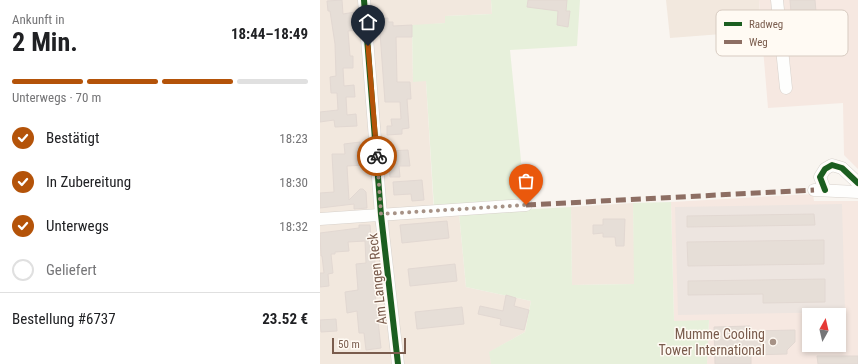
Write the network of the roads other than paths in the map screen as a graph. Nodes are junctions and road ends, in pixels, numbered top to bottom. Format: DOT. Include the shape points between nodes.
graph roads {
  1 [pos="364,0"];
  2 [pos="777,0"];
  3 [pos="778,10"];
  4 [pos="783,56"];
  5 [pos="786,88"];
  6 [pos="858,183"];
  7 [pos="858,192"];
  8 [pos="526,205"];
  9 [pos="381,214"];
  10 [pos="320,219"];
  11 [pos="398,364"];
  1 -- 9 [label="street, Am Langen Reck"];
  2 -- 3 [label="street"];
  4 -- 5 [label="street"];
  6 -- 7 [label="street" via="842,168 832,165 825,169 820,177 820,190"];
  8 -- 9 [label="street"];
  9 -- 10 [label="street"];
  9 -- 11 [label="street, Am Langen Reck"];
}
